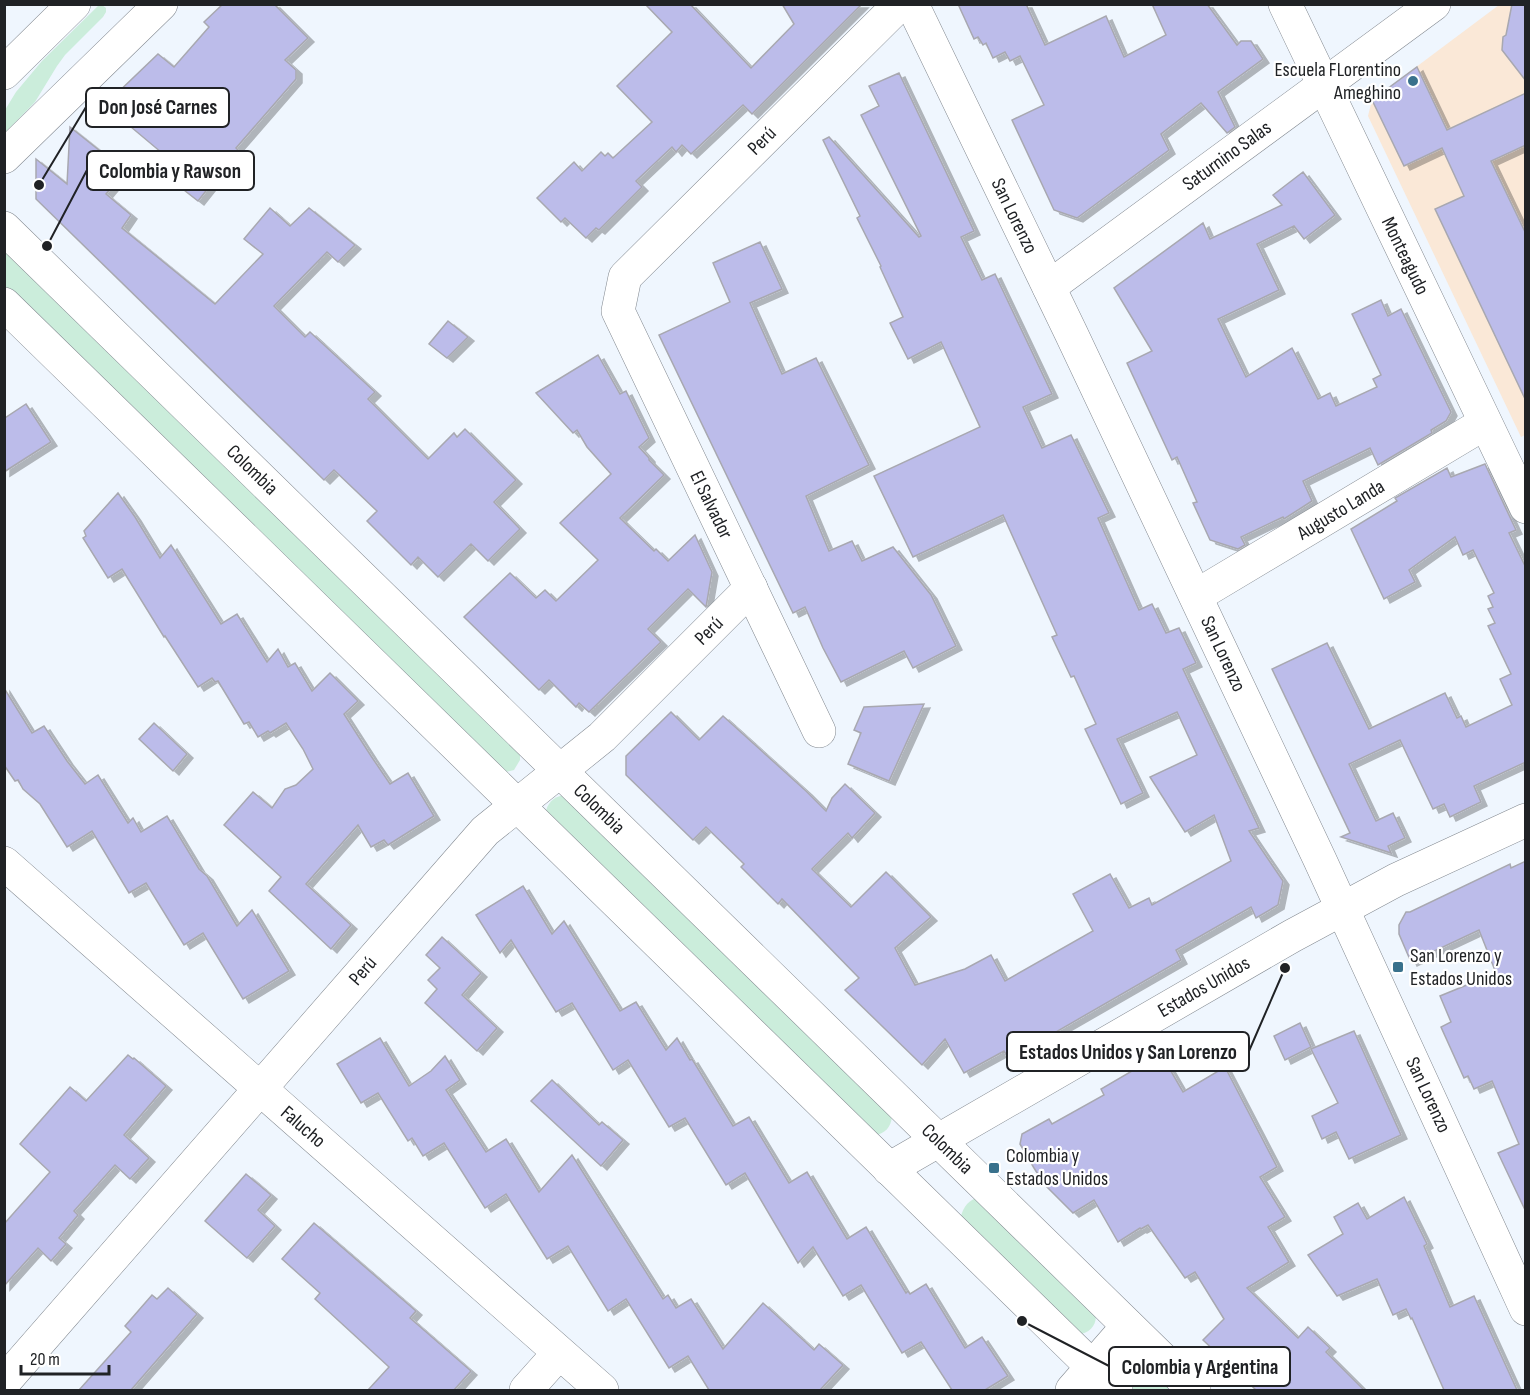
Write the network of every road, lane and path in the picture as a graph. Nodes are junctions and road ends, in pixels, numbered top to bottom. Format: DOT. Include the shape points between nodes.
graph roads {
  1 [pos="74,4"];
  2 [pos="900,4"];
  3 [pos="912,4"];
  4 [pos="1285,4"];
  5 [pos="1434,4"];
  6 [pos="157,6"];
  7 [pos="4,73"];
  8 [pos="1324,85"];
  9 [pos="4,157"];
  10 [pos="4,228"];
  11 [pos="625,277"];
  12 [pos="1049,287"];
  13 [pos="4,304"];
  14 [pos="1485,423"];
  15 [pos="1526,507"];
  16 [pos="751,588"];
  17 [pos="1196,596"];
  18 [pos="819,731"];
  19 [pos="560,771"];
  20 [pos="517,805"];
  21 [pos="1526,820"];
  22 [pos="4,863"];
  23 [pos="1343,909"];
  24 [pos="261,1089"];
  25 [pos="938,1141"];
  26 [pos="889,1169"];
  27 [pos="1526,1309"];
  28 [pos="1128,1326"];
  29 [pos="559,1353"];
  30 [pos="1082,1379"];
  31 [pos="4,1382"];
  32 [pos="526,1390"];
  33 [pos="602,1390"];
  34 [pos="1116,1390"];
  35 [pos="1194,1390"];
  1 -- 7 [label="street"];
  2 -- 11 [label="street, Perú"];
  3 -- 12 [label="street, San Lorenzo"];
  4 -- 8 [label="street, Monteagudo"];
  5 -- 8 [label="street, Saturnino Salas"];
  6 -- 9 [label="street"];
  8 -- 12 [label="street, Saturnino Salas"];
  8 -- 14 [label="street, Monteagudo"];
  10 -- 19 [label="street, Colombia"];
  11 -- 16 [label="street, El Salvador" via="618,311"];
  12 -- 17 [label="street, San Lorenzo"];
  13 -- 20 [label="street"];
  14 -- 15 [label="street, Monteagudo"];
  14 -- 17 [label="street, Augusto Landa"];
  16 -- 18 [label="street, El Salvador"];
  16 -- 19 [label="street, Perú" via="602,737"];
  17 -- 23 [label="street, San Lorenzo"];
  19 -- 20 [label="street, Perú"];
  19 -- 25 [label="street, Colombia"];
  20 -- 24 [label="street, Perú" via="485,831"];
  20 -- 26 [label="street"];
  21 -- 23 [label="street, Estados Unidos"];
  22 -- 24 [label="street, Falucho"];
  23 -- 25 [label="street, Estados Unidos"];
  23 -- 27 [label="street, San Lorenzo"];
  24 -- 29 [label="street, Falucho"];
  24 -- 31 [label="street, Perú"];
  25 -- 26 [label="street, Estados Unidos"];
  25 -- 28 [label="street, Colombia"];
  26 -- 30 [label="street"];
  28 -- 30 [label="street"];
  28 -- 35 [label="street, Colombia"];
  29 -- 32 [label="street"];
  29 -- 33 [label="street, Falucho"];
  30 -- 34 [label="street"];
}
